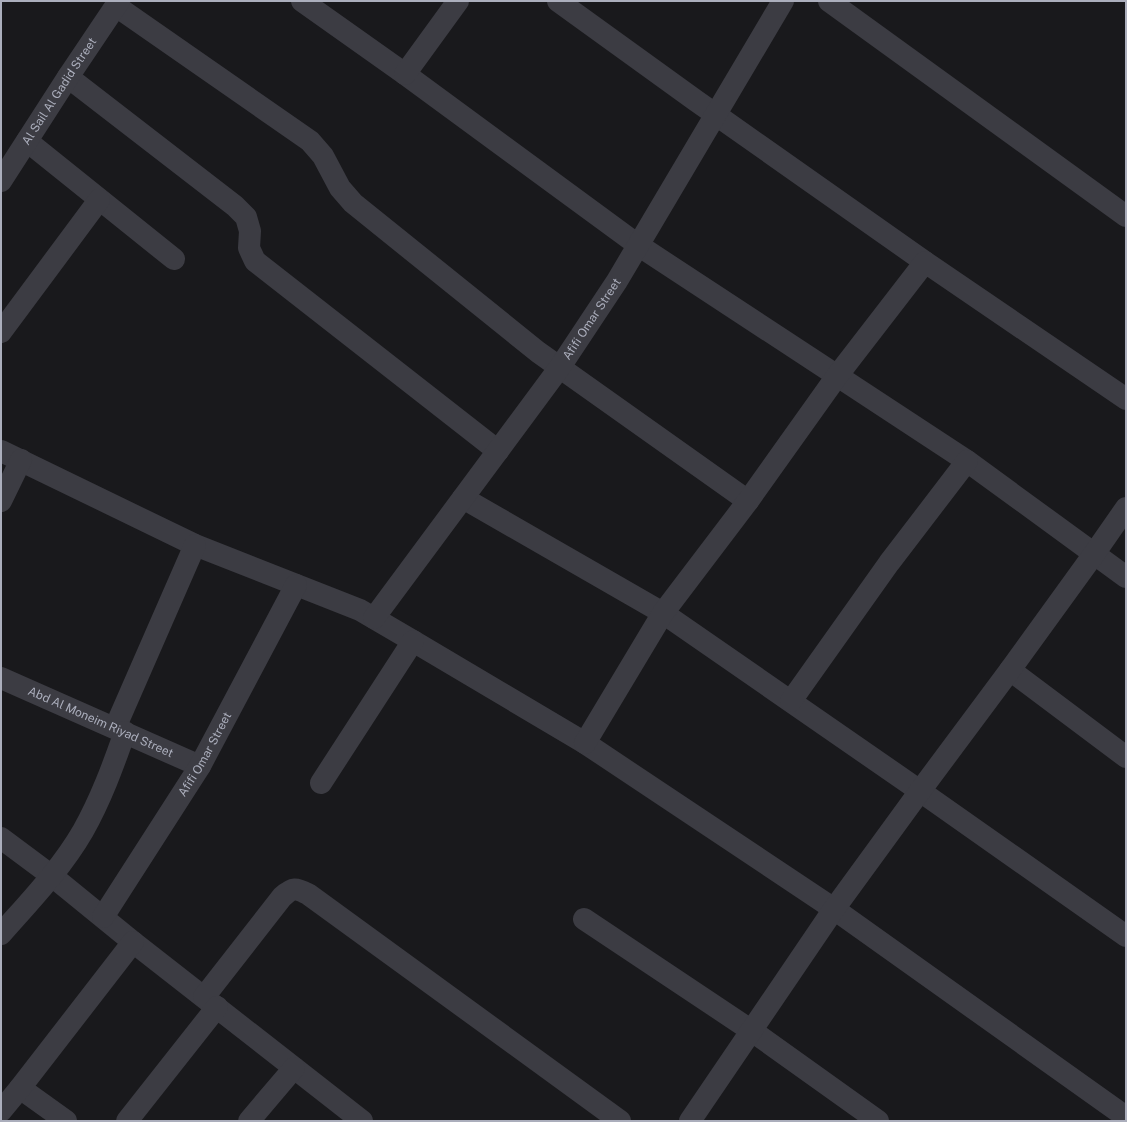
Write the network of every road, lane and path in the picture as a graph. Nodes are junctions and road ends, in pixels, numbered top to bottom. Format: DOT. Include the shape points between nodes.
graph roads {
  1 [pos="302,1"];
  2 [pos="458,1"];
  3 [pos="558,1"];
  4 [pos="783,1"];
  5 [pos="829,1"];
  6 [pos="117,3"];
  7 [pos="405,74"];
  8 [pos="68,77"];
  9 [pos="715,114"];
  10 [pos="27,141"];
  11 [pos="1,182"];
  12 [pos="99,200"];
  13 [pos="1126,216"];
  14 [pos="638,245"];
  15 [pos="174,259"];
  16 [pos="925,262"];
  17 [pos="1,332"];
  18 [pos="560,367"];
  19 [pos="837,376"];
  20 [pos="1126,399"];
  21 [pos="1,451"];
  22 [pos="498,451"];
  23 [pos="21,460"];
  24 [pos="967,461"];
  25 [pos="463,498"];
  26 [pos="1,501"];
  27 [pos="748,501"];
  28 [pos="1126,508"];
  29 [pos="195,544"];
  30 [pos="1094,554"];
  31 [pos="1126,578"];
  32 [pos="296,586"];
  33 [pos="664,613"];
  34 [pos="374,618"];
  35 [pos="413,641"];
  36 [pos="1010,670"];
  37 [pos="1,678"];
  38 [pos="791,701"];
  39 [pos="120,730"];
  40 [pos="585,743"];
  41 [pos="1126,757"];
  42 [pos="200,766"];
  43 [pos="321,782"];
  44 [pos="920,790"];
  45 [pos="1,838"];
  46 [pos="52,876"];
  47 [pos="834,909"];
  48 [pos="103,917"];
  49 [pos="584,919"];
  50 [pos="1,934"];
  51 [pos="1126,936"];
  52 [pos="133,942"];
  53 [pos="211,1002"];
  54 [pos="752,1031"];
  55 [pos="294,1068"];
  56 [pos="20,1088"];
  57 [pos="1,1111"];
  58 [pos="1126,1117"];
  59 [pos="66,1121"];
  60 [pos="127,1121"];
  61 [pos="249,1121"];
  62 [pos="362,1121"];
  63 [pos="620,1121"];
  64 [pos="690,1121"];
  65 [pos="878,1121"];
  1 -- 7 [label="street"];
  2 -- 7 [label="street"];
  3 -- 9 [label="street"];
  4 -- 9 [label="street, Afifi Omar Street"];
  5 -- 13 [label="street"];
  6 -- 8 [label="street, Al Sail Al Gadid Street"];
  6 -- 18 [label="street" via="310,142 323,156 340,188 352,203"];
  7 -- 14 [label="street"];
  8 -- 10 [label="street, Al Sail Al Gadid Street"];
  8 -- 22 [label="street" via="235,206 246,217 250,231 249,248 255,261"];
  9 -- 14 [label="street, Afifi Omar Street"];
  9 -- 16 [label="street"];
  10 -- 11 [label="street, Al Sail Al Gadid Street"];
  10 -- 12 [label="street"];
  12 -- 15 [label="street"];
  12 -- 17 [label="street"];
  14 -- 18 [label="street, Afifi Omar Street"];
  14 -- 19 [label="street"];
  16 -- 19 [label="street"];
  16 -- 20 [label="street"];
  18 -- 22 [label="street, Afifi Omar Street"];
  18 -- 27 [label="street"];
  19 -- 24 [label="street"];
  19 -- 27 [label="street"];
  21 -- 23 [label="street"];
  22 -- 25 [label="street, Afifi Omar Street"];
  23 -- 26 [label="street"];
  23 -- 29 [label="street"];
  24 -- 30 [label="street"];
  24 -- 38 [label="street"];
  25 -- 33 [label="street"];
  25 -- 34 [label="street, Afifi Omar Street"];
  27 -- 33 [label="street"];
  28 -- 30 [label="street"];
  29 -- 32 [label="street"];
  29 -- 39 [label="street"];
  30 -- 31 [label="street"];
  30 -- 36 [label="street"];
  32 -- 34 [label="street" via="360,610"];
  32 -- 42 [label="street, Afifi Omar Street"];
  33 -- 38 [label="street"];
  33 -- 40 [label="street"];
  34 -- 35 [label="street"];
  35 -- 40 [label="street"];
  35 -- 43 [label="street"];
  36 -- 41 [label="street"];
  36 -- 44 [label="street"];
  37 -- 39 [label="street, Abd Al Moneim Riyad Street"];
  38 -- 44 [label="street"];
  39 -- 42 [label="street, Abd Al Moneim Riyad Street"];
  39 -- 46 [label="street" via="107,783 86,824"];
  40 -- 47 [label="street"];
  42 -- 48 [label="street, Afifi Omar Street"];
  44 -- 47 [label="street"];
  44 -- 51 [label="street"];
  45 -- 46 [label="street"];
  46 -- 48 [label="street"];
  46 -- 50 [label="street"];
  47 -- 54 [label="street"];
  47 -- 58 [label="street"];
  48 -- 52 [label="street"];
  49 -- 54 [label="street"];
  52 -- 53 [label="street"];
  52 -- 56 [label="street"];
  53 -- 55 [label="street"];
  53 -- 60 [label="street"];
  53 -- 63 [label="street" via="282,897 289,890 298,889"];
  54 -- 64 [label="street"];
  54 -- 65 [label="street"];
  55 -- 61 [label="street"];
  55 -- 62 [label="street"];
  56 -- 57 [label="street"];
  56 -- 59 [label="street"];
}
